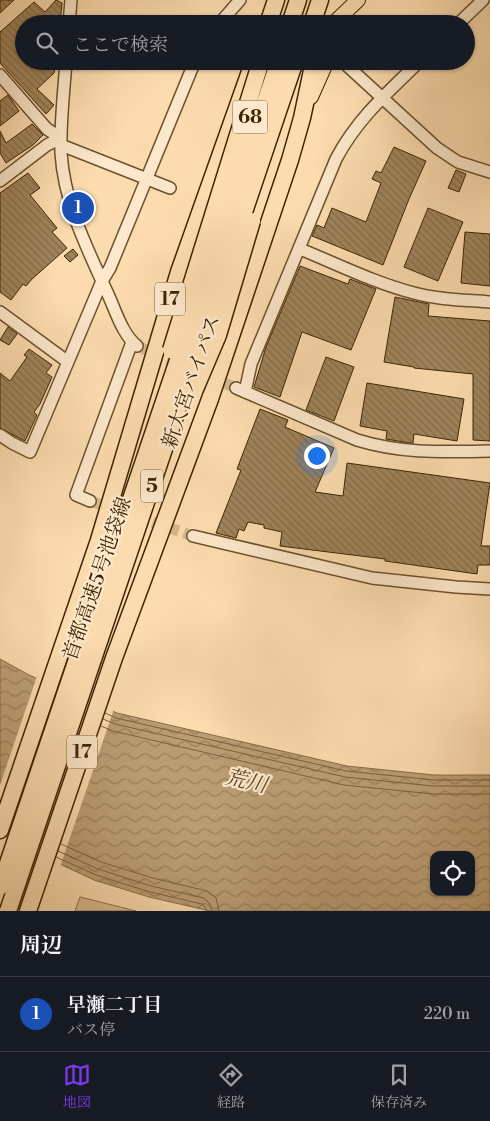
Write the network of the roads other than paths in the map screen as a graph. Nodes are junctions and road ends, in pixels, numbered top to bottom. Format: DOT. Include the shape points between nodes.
graph roads {
  1 [pos="71,0"];
  2 [pos="240,0"];
  3 [pos="276,0"];
  4 [pos="280,0"];
  5 [pos="298,0"];
  6 [pos="358,0"];
  7 [pos="370,0"];
  8 [pos="482,0"];
  9 [pos="319,1"];
  10 [pos="70,15"];
  11 [pos="226,15"];
  12 [pos="271,15"];
  13 [pos="276,15"];
  14 [pos="293,15"];
  15 [pos="311,15"];
  16 [pos="315,15"];
  17 [pos="321,15"];
  18 [pos="342,15"];
  19 [pos="356,15"];
  20 [pos="467,15"];
  21 [pos="65,70"];
  22 [pos="190,70"];
  23 [pos="251,70"];
  24 [pos="258,70"];
  25 [pos="276,70"];
  26 [pos="286,70"];
  27 [pos="291,70"];
  28 [pos="298,70"];
  29 [pos="312,70"];
  30 [pos="323,70"];
  31 [pos="352,70"];
  32 [pos="411,70"];
  33 [pos="0,75"];
  34 [pos="382,98"];
  35 [pos="302,118"];
  36 [pos="61,142"];
  37 [pos="490,172"];
  38 [pos="211,177"];
  39 [pos="146,179"];
  40 [pos="0,181"];
  41 [pos="170,188"];
  42 [pos="300,249"];
  43 [pos="102,280"];
  44 [pos="490,302"];
  45 [pos="0,312"];
  46 [pos="68,362"];
  47 [pos="0,435"];
  48 [pos="490,451"];
  49 [pos="90,501"];
  50 [pos="137,506"];
  51 [pos="193,536"];
  52 [pos="490,589"];
  53 [pos="0,830"];
  54 [pos="0,886"];
  55 [pos="8,911"];
  56 [pos="28,911"];
  1 -- 10 [label="street"];
  2 -- 11 [label="street"];
  3 -- 12 [label="highway"];
  4 -- 13 [label="highway"];
  5 -- 14 [label="highway"];
  6 -- 18 [label="main road"];
  7 -- 19 [label="main road"];
  8 -- 20 [label="street"];
  9 -- 15 [label="highway"];
  9 -- 16 [label="highway"];
  9 -- 17 [label="highway"];
  21 -- 36 [label="street"];
  22 -- 39 [label="street"];
  23 -- 38 [label="highway, 新大宮バイパス / 17"];
  24 -- 50 [label="highway, bridge" via="178,325"];
  25 -- 50 [label="highway, 首都高速5号池袋線 / 5, bridge"];
  26 -- 38 [label="main road, 68"];
  27 -- 50 [label="highway, 首都高速5号池袋線 / 5, bridge"];
  28 -- 50 [label="highway, bridge" via="218,335"];
  29 -- 35 [label="highway, 新大宮バイパス / 17"];
  30 -- 35 [label="main road"];
  31 -- 34 [label="street"];
  32 -- 34 [label="street"];
  33 -- 36 [label="street"];
  34 -- 37 [label="street" via="437,148 458,162"];
  34 -- 42 [label="street" via="345,142"];
  35 -- 56 [label="highway, 新大宮バイパス / 17" via="210,399 138,593"];
  36 -- 39 [label="street"];
  36 -- 40 [label="street" via="47,145"];
  36 -- 43 [label="street" via="64,176 73,211"];
  38 -- 53 [label="highway, 新大宮バイパス / 17" via="179,272 99,540"];
  39 -- 41 [label="street"];
  39 -- 43 [label="street" via="110,268"];
  42 -- 44 [label="street" via="416,294"];
  42 -- 48 [label="street" via="240,390 373,445 426,453"];
  43 -- 46 [label="street"];
  43 -- 49 [label="street" via="134,344 76,495"];
  45 -- 46 [label="street"];
  46 -- 47 [label="street" via="30,452"];
  50 -- 54 [label="highway, 首都高速5号池袋線 / 5, bridge"];
  50 -- 55 [label="highway, 首都高速5号池袋線 / 5, bridge"];
  51 -- 52 [label="street" via="372,578"];
}
